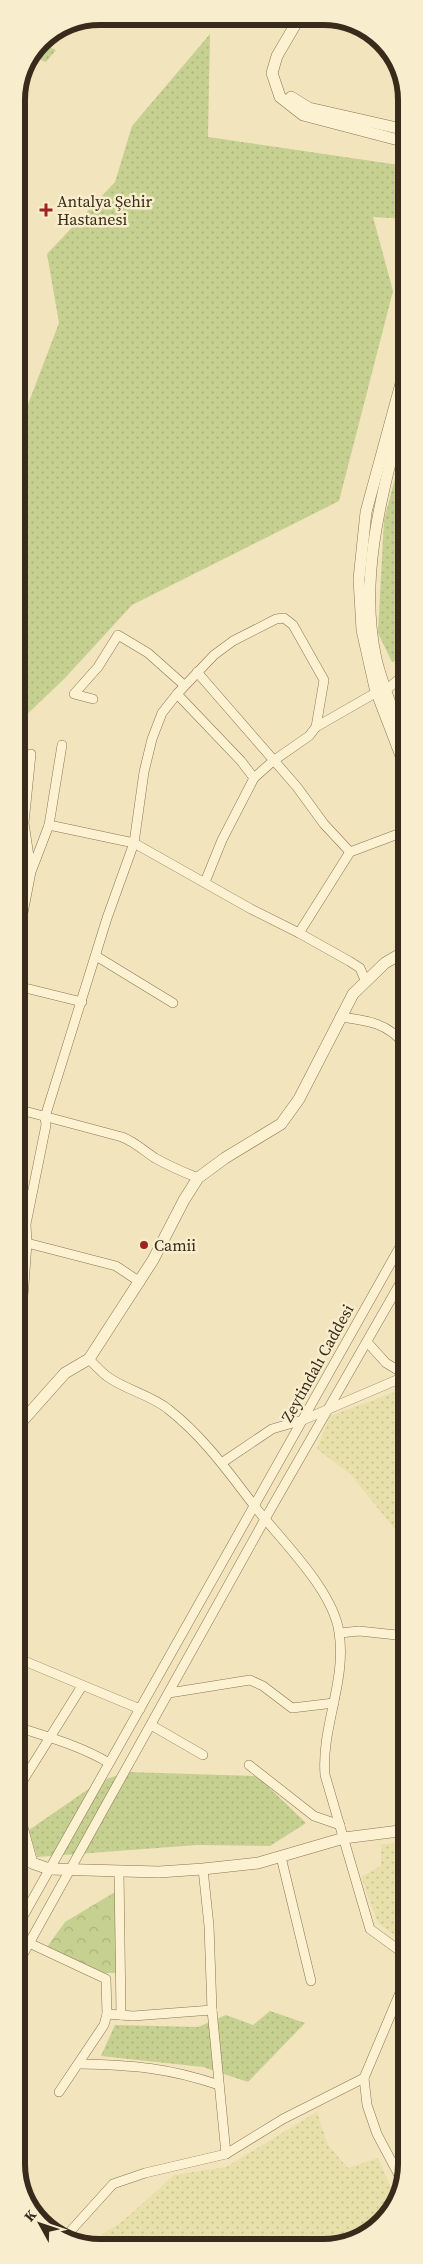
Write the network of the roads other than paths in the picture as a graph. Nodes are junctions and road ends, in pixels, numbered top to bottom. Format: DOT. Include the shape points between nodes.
graph roads {
  1 [pos="295,25"];
  2 [pos="303,25"];
  3 [pos="398,128"];
  4 [pos="398,140"];
  5 [pos="398,394"];
  6 [pos="398,433"];
  7 [pos="197,672"];
  8 [pos="398,679"];
  9 [pos="184,685"];
  10 [pos="381,691"];
  11 [pos="177,694"];
  12 [pos="93,698"];
  13 [pos="316,727"];
  14 [pos="398,727"];
  15 [pos="398,744"];
  16 [pos="62,745"];
  17 [pos="31,754"];
  18 [pos="273,761"];
  19 [pos="254,778"];
  20 [pos="25,814"];
  21 [pos="49,826"];
  22 [pos="25,831"];
  23 [pos="398,834"];
  24 [pos="134,843"];
  25 [pos="350,852"];
  26 [pos="31,872"];
  27 [pos="205,882"];
  28 [pos="25,903"];
  29 [pos="299,933"];
  30 [pos="96,956"];
  31 [pos="398,956"];
  32 [pos="365,980"];
  33 [pos="25,988"];
  34 [pos="82,1002"];
  35 [pos="173,1002"];
  36 [pos="340,1017"];
  37 [pos="398,1039"];
  38 [pos="25,1111"];
  39 [pos="45,1117"];
  40 [pos="198,1178"];
  41 [pos="27,1243"];
  42 [pos="398,1250"];
  43 [pos="25,1271"];
  44 [pos="140,1282"];
  45 [pos="398,1287"];
  46 [pos="367,1342"];
  47 [pos="88,1360"];
  48 [pos="398,1371"];
  49 [pos="398,1379"];
  50 [pos="328,1409"];
  51 [pos="25,1418"];
  52 [pos="303,1420"];
  53 [pos="223,1462"];
  54 [pos="255,1506"];
  55 [pos="265,1519"];
  56 [pos="340,1633"];
  57 [pos="398,1635"];
  58 [pos="25,1661"];
  59 [pos="82,1686"];
  60 [pos="169,1693"];
  61 [pos="334,1703"];
  62 [pos="140,1709"];
  63 [pos="151,1725"];
  64 [pos="25,1729"];
  65 [pos="50,1737"];
  66 [pos="203,1755"];
  67 [pos="109,1763"];
  68 [pos="249,1765"];
  69 [pos="25,1777"];
  70 [pos="340,1825"];
  71 [pos="398,1831"];
  72 [pos="344,1838"];
  73 [pos="25,1842"];
  74 [pos="281,1857"];
  75 [pos="50,1869"];
  76 [pos="203,1869"];
  77 [pos="71,1870"];
  78 [pos="119,1871"];
  79 [pos="25,1913"];
  80 [pos="29,1943"];
  81 [pos="25,1950"];
  82 [pos="398,1950"];
  83 [pos="311,1981"];
  84 [pos="398,1995"];
  85 [pos="212,2010"];
  86 [pos="107,2014"];
  87 [pos="121,2015"];
  88 [pos="80,2064"];
  89 [pos="364,2078"];
  90 [pos="219,2085"];
  91 [pos="59,2092"];
  92 [pos="226,2154"];
  93 [pos="397,2172"];
  94 [pos="69,2232"];
  1 -- 4 [label="street" via="277,56 272,73 280,97 303,115"];
  2 -- 3 [label="street" via="282,62 280,74 287,93 295,102"];
  5 -- 10 [label="street" via="366,512 359,579 362,630"];
  6 -- 10 [label="street" via="375,525 370,578 371,630"];
  7 -- 9 [label="street"];
  7 -- 13 [label="street" via="232,641 276,619 288,619 324,680"];
  7 -- 18 [label="street"];
  8 -- 10 [label="street"];
  9 -- 11 [label="street"];
  9 -- 12 [label="street" via="148,653 118,635 98,667 74,694"];
  10 -- 13 [label="street"];
  10 -- 14 [label="street"];
  10 -- 15 [label="street"];
  11 -- 19 [label="street"];
  11 -- 24 [label="street" via="162,713 152,739"];
  13 -- 18 [label="street" via="309,736"];
  16 -- 21 [label="street"];
  17 -- 20 [label="street"];
  18 -- 19 [label="street"];
  18 -- 25 [label="street"];
  19 -- 27 [label="street" via="222,840"];
  21 -- 24 [label="street"];
  21 -- 26 [label="street"];
  22 -- 26 [label="street"];
  23 -- 25 [label="street"];
  24 -- 27 [label="street"];
  24 -- 30 [label="street"];
  25 -- 29 [label="street"];
  26 -- 28 [label="street"];
  27 -- 29 [label="street"];
  29 -- 32 [label="street" via="360,968"];
  30 -- 34 [label="street"];
  30 -- 35 [label="street"];
  31 -- 32 [label="street"];
  32 -- 36 [label="street"];
  33 -- 34 [label="street"];
  34 -- 39 [label="street"];
  36 -- 37 [label="street" via="374,1021"];
  36 -- 40 [label="street" via="299,1099 281,1124"];
  38 -- 39 [label="street"];
  39 -- 40 [label="street" via="122,1137 172,1167"];
  39 -- 41 [label="street" via="26,1224"];
  40 -- 44 [label="street"];
  41 -- 43 [label="street"];
  41 -- 44 [label="street" via="116,1266"];
  42 -- 52 [label="street, Zeytindalı Caddesi"];
  44 -- 47 [label="street"];
  45 -- 46 [label="street"];
  46 -- 48 [label="street"];
  46 -- 50 [label="street"];
  47 -- 51 [label="street" via="65,1373"];
  47 -- 53 [label="street" via="108,1378 168,1408"];
  49 -- 50 [label="street"];
  50 -- 52 [label="street"];
  50 -- 55 [label="street"];
  52 -- 53 [label="street" via="272,1430"];
  52 -- 54 [label="street, Zeytindalı Caddesi"];
  53 -- 54 [label="street"];
  54 -- 55 [label="street"];
  54 -- 62 [label="street, Zeytindalı Caddesi"];
  55 -- 56 [label="street" via="312,1576 335,1616"];
  55 -- 60 [label="street"];
  56 -- 57 [label="street" via="359,1631"];
  56 -- 61 [label="street" via="340,1672"];
  58 -- 59 [label="street"];
  59 -- 62 [label="street"];
  59 -- 65 [label="street"];
  60 -- 61 [label="street" via="250,1680 292,1708"];
  60 -- 63 [label="street"];
  61 -- 70 [label="street" via="324,1757 325,1775"];
  62 -- 67 [label="street, Zeytindalı Caddesi"];
  63 -- 66 [label="street"];
  63 -- 77 [label="street"];
  64 -- 65 [label="street"];
  65 -- 67 [label="street"];
  65 -- 69 [label="street"];
  67 -- 75 [label="street, Zeytindalı Caddesi"];
  68 -- 70 [label="street" via="314,1816"];
  70 -- 72 [label="street"];
  71 -- 72 [label="street"];
  72 -- 74 [label="street"];
  72 -- 82 [label="street" via="370,1930"];
  73 -- 75 [label="street" via="32,1863"];
  74 -- 76 [label="street"];
  74 -- 83 [label="street"];
  75 -- 77 [label="street"];
  75 -- 79 [label="street, Zeytindalı Caddesi"];
  76 -- 78 [label="street"];
  76 -- 85 [label="street"];
  77 -- 78 [label="street"];
  77 -- 80 [label="street"];
  78 -- 87 [label="street"];
  80 -- 81 [label="street"];
  80 -- 86 [label="street" via="106,1979"];
  84 -- 89 [label="street"];
  85 -- 87 [label="street"];
  85 -- 90 [label="street"];
  86 -- 87 [label="street"];
  86 -- 88 [label="street" via="104,2025"];
  88 -- 90 [label="street" via="152,2067"];
  88 -- 91 [label="street"];
  89 -- 92 [label="street" via="283,2119"];
  89 -- 93 [label="street" via="367,2105 377,2134"];
  90 -- 92 [label="street"];
  92 -- 94 [label="street" via="144,2173 113,2184"];
}
